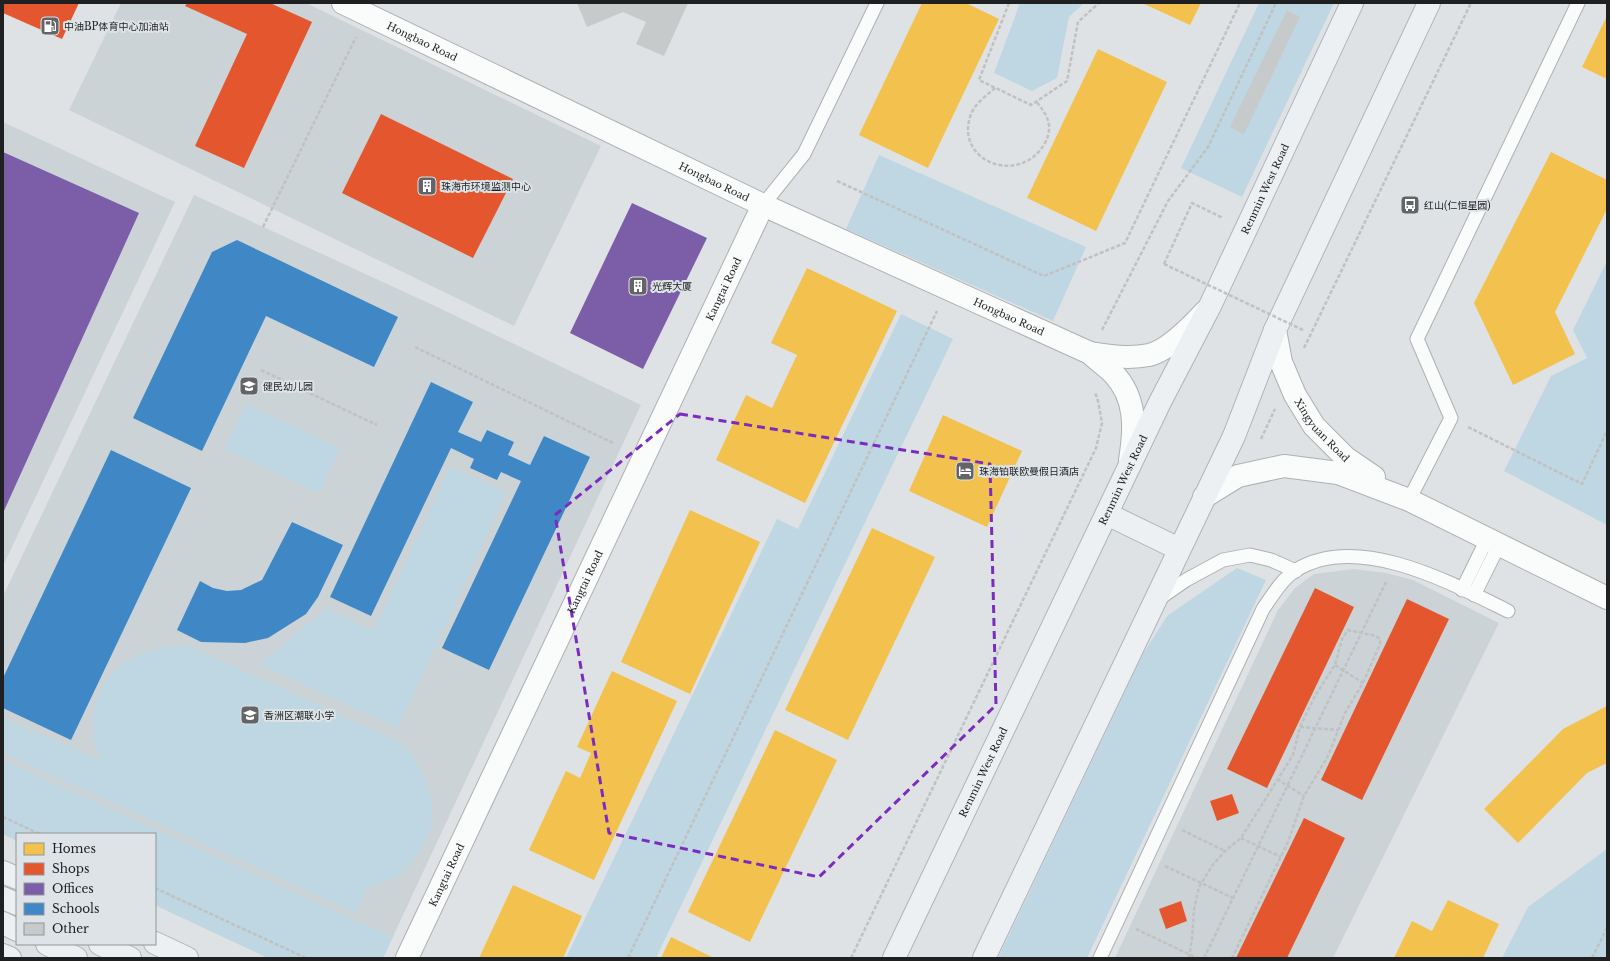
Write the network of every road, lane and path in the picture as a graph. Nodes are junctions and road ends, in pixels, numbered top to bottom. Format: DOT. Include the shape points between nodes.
graph roads {
  1 [pos="343,3"];
  2 [pos="877,3"];
  3 [pos="1008,3"];
  4 [pos="1099,3"];
  5 [pos="1240,3"];
  6 [pos="1276,3"];
  7 [pos="1352,3"];
  8 [pos="1429,3"];
  9 [pos="1578,3"];
  10 [pos="367,15"];
  11 [pos="995,88"];
  12 [pos="1036,101"];
  13 [pos="837,181"];
  14 [pos="763,205"];
  15 [pos="263,227"];
  16 [pos="1246,229"];
  17 [pos="948,289"];
  18 [pos="1210,306"];
  19 [pos="1275,330"];
  20 [pos="1303,330"];
  21 [pos="415,348"];
  22 [pos="1090,353"];
  23 [pos="261,370"];
  24 [pos="1451,418"];
  25 [pos="377,425"];
  26 [pos="1607,431"];
  27 [pos="613,443"];
  28 [pos="1128,470"];
  29 [pos="1204,497"];
  30 [pos="1409,500"];
  31 [pos="1107,514"];
  32 [pos="1493,542"];
  33 [pos="1179,549"];
  34 [pos="1394,564"];
  35 [pos="1296,571"];
  36 [pos="1468,592"];
  37 [pos="1607,598"];
  38 [pos="1155,601"];
  39 [pos="1508,611"];
  40 [pos="1335,665"];
  41 [pos="1362,683"];
  42 [pos="1300,727"];
  43 [pos="1338,730"];
  44 [pos="1277,779"];
  45 [pos="1304,796"];
  46 [pos="3,817"];
  47 [pos="1164,822"];
  48 [pos="38,833"];
  49 [pos="1241,838"];
  50 [pos="1225,851"];
  51 [pos="1281,857"];
  52 [pos="1147,858"];
  53 [pos="3,872"];
  54 [pos="16,878"];
  55 [pos="156,888"];
  56 [pos="3,898"];
  57 [pos="1233,898"];
  58 [pos="16,904"];
  59 [pos="1118,921"];
  60 [pos="3,923"];
  61 [pos="1607,928"];
  62 [pos="16,930"];
  63 [pos="156,943"];
  64 [pos="49,945"];
  65 [pos="102,945"];
  66 [pos="3,955"];
  67 [pos="1190,956"];
  68 [pos="10,958"];
  69 [pos="76,958"];
  70 [pos="130,958"];
  71 [pos="187,958"];
  72 [pos="306,958"];
  73 [pos="407,958"];
  74 [pos="628,958"];
  75 [pos="851,958"];
  76 [pos="894,958"];
  77 [pos="984,958"];
  78 [pos="1100,958"];
  79 [pos="1197,958"];
  80 [pos="1204,958"];
  81 [pos="1232,958"];
  82 [pos="1592,958"];
  1 -- 10 [label="street, Hongbao Road"];
  2 -- 14 [label="lane" via="804,154"];
  3 -- 11 [label="path" via="979,80"];
  4 -- 12 [label="path" via="1078,22 1067,81"];
  5 -- 13 [label="path" via="1125,243 1044,276"];
  6 -- 22 [label="path" via="1208,147 1168,201"];
  7 -- 16 [label="main road, Renmin West Road"];
  8 -- 19 [label="main road"];
  9 -- 24 [label="lane" via="1417,339"];
  10 -- 14 [label="street, Hongbao Road"];
  10 -- 15 [label="path"];
  11 -- 12 [label="path" via="1031,105"];
  11 -- 12 [label="path" via="979,102 970,116 968,130 971,144 979,155 993,164 1010,167 1025,163 1039,153 1046,140 1049,126 1046,114"];
  14 -- 17 [label="street, Hongbao Road"];
  14 -- 73 [label="street, Kangtai Road"];
  16 -- 18 [label="main road, Renmin West Road"];
  16 -- 20 [label="path, bridge" via="1192,203 1164,264"];
  17 -- 22 [label="street, Hongbao Road"];
  17 -- 74 [label="path"];
  18 -- 22 [label="street, Hongbao Road" via="1172,343 1150,355 1119,357"];
  18 -- 28 [label="main road, Renmin West Road"];
  19 -- 29 [label="main road" via="1234,436"];
  19 -- 30 [label="street, Xingyuan Road" via="1281,362 1295,395 1314,426 1346,458"];
  21 -- 27 [label="path"];
  22 -- 28 [label="street, Hongbao Road" via="1114,374 1127,394 1134,419"];
  22 -- 75 [label="path" via="1087,362 1088,375 1098,401 1102,423 1096,448"];
  23 -- 25 [label="path"];
  24 -- 26 [label="path" via="1582,484"];
  24 -- 30 [label="lane"];
  28 -- 31 [label="main road, Renmin West Road"];
  29 -- 30 [label="street, Xingyuan Road" via="1238,476 1284,466 1338,473"];
  29 -- 33 [label="main road"];
  30 -- 32 [label="street, Xingyuan Road"];
  31 -- 33 [label="main road"];
  31 -- 76 [label="main road, Renmin West Road"];
  32 -- 36 [label="lane"];
  32 -- 37 [label="street, Xingyuan Road"];
  33 -- 38 [label="main road"];
  34 -- 35 [label="lane" via="1383,560 1349,557 1321,560"];
  34 -- 36 [label="lane"];
  34 -- 57 [label="path"];
  35 -- 38 [label="lane" via="1271,560 1250,555 1223,560"];
  35 -- 47 [label="lane" via="1277,588 1263,610"];
  36 -- 39 [label="lane"];
  38 -- 77 [label="main road"];
  40 -- 41 [label="path, bridge"];
  40 -- 41 [label="path, bridge" via="1342,639 1348,630 1376,636 1380,639 1380,644"];
  40 -- 42 [label="path, bridge" via="1314,696"];
  41 -- 43 [label="path, bridge"];
  42 -- 43 [label="path, bridge"];
  42 -- 44 [label="path, bridge" via="1293,755"];
  43 -- 45 [label="path, bridge" via="1328,756"];
  44 -- 45 [label="path, bridge"];
  44 -- 49 [label="path, bridge"];
  45 -- 51 [label="path, bridge"];
  46 -- 48 [label="path"];
  47 -- 50 [label="path"];
  47 -- 52 [label="lane"];
  49 -- 50 [label="path, bridge"];
  49 -- 51 [label="path, bridge"];
  50 -- 67 [label="path, bridge" via="1199,887"];
  51 -- 81 [label="path, bridge"];
  52 -- 57 [label="path"];
  52 -- 59 [label="lane"];
  53 -- 54 [label="main road"];
  55 -- 72 [label="path"];
  56 -- 58 [label="main road"];
  57 -- 80 [label="path"];
  59 -- 67 [label="path"];
  59 -- 78 [label="lane"];
  60 -- 62 [label="main road"];
  61 -- 82 [label="path"];
  63 -- 71 [label="main road"];
  64 -- 69 [label="main road"];
  65 -- 70 [label="main road"];
  66 -- 68 [label="main road"];
  67 -- 79 [label="path"];
}
